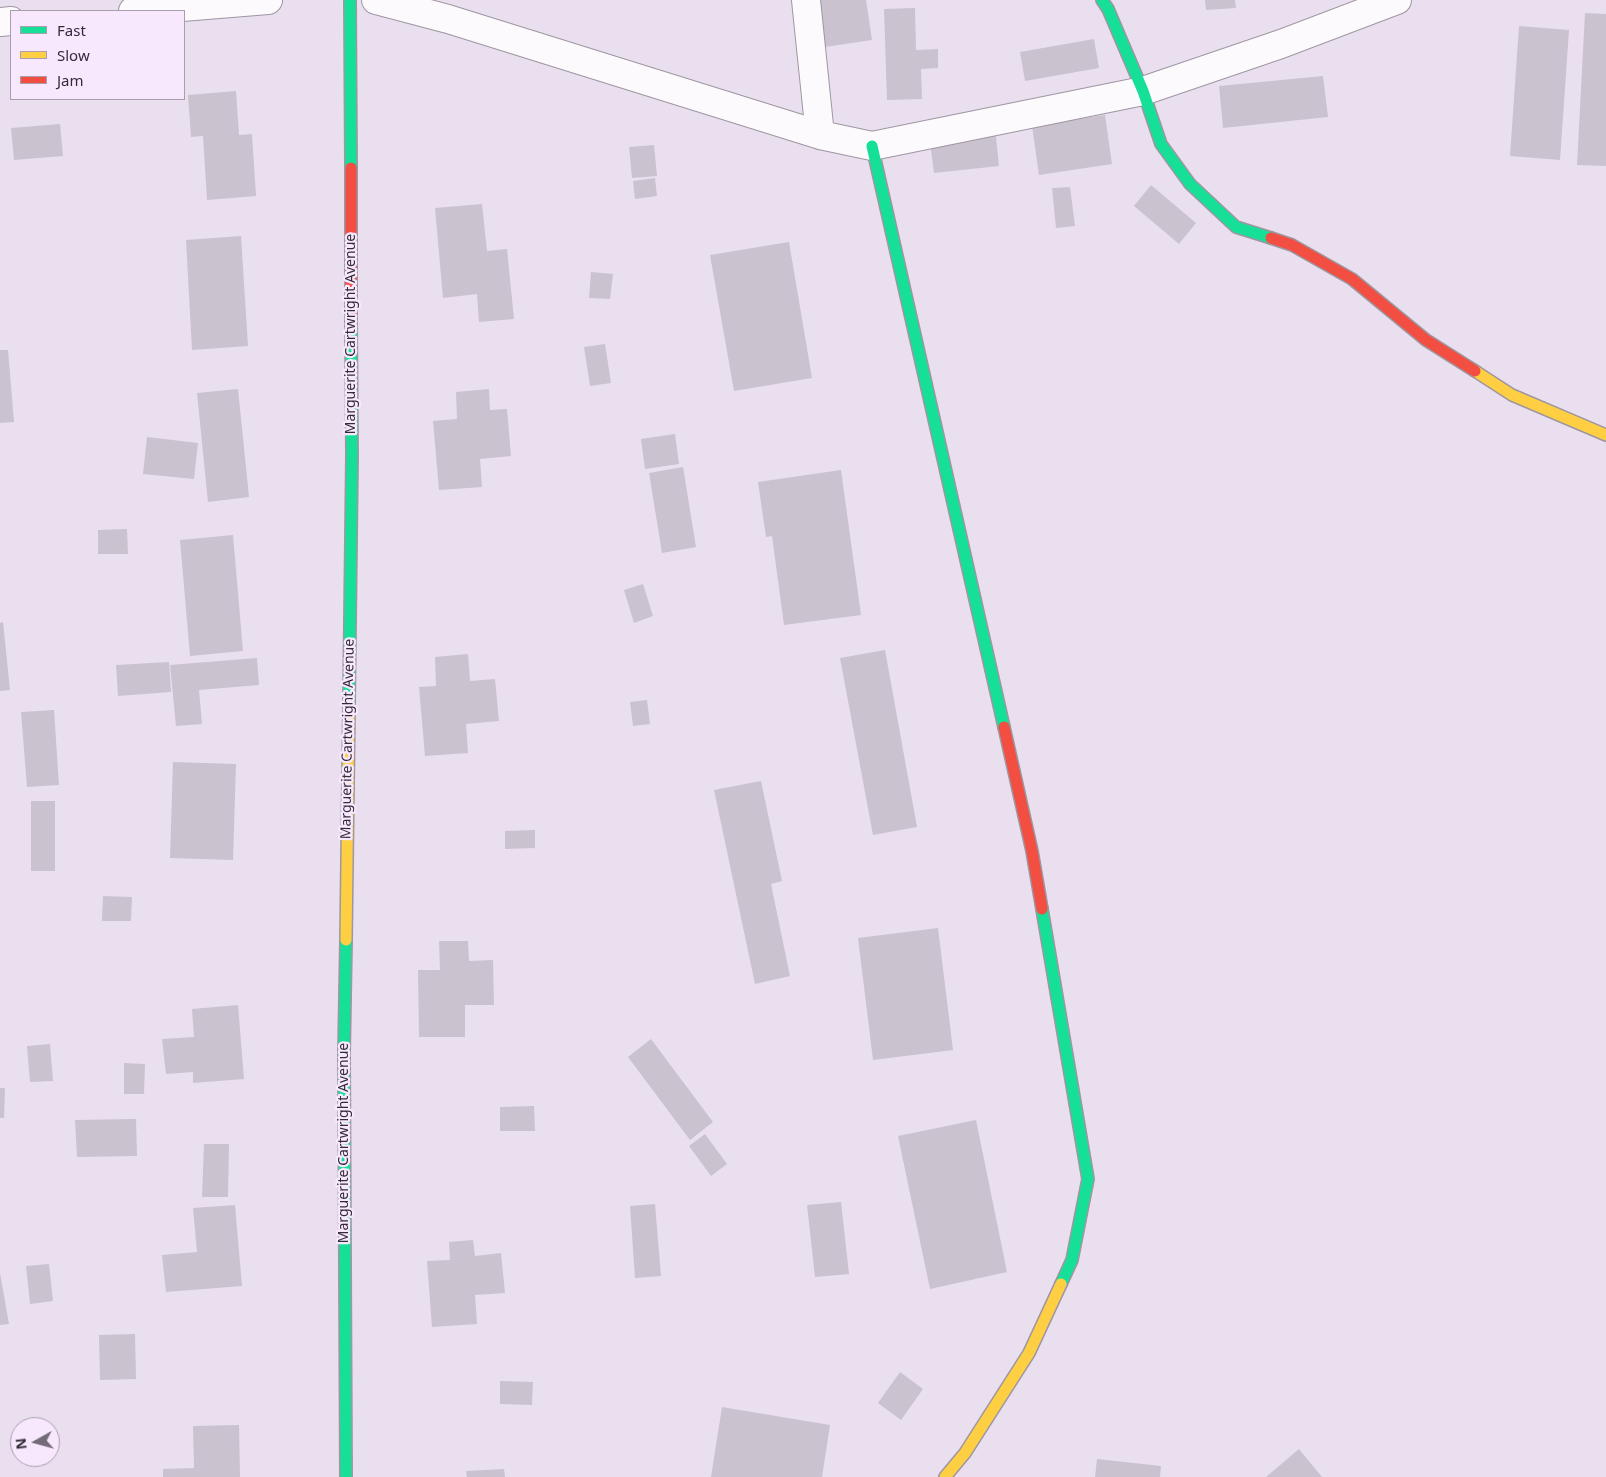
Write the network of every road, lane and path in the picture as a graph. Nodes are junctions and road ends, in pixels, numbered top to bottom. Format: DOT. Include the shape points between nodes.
graph roads {
  1 [pos="268,0"];
  2 [pos="350,0"];
  3 [pos="376,0"];
  4 [pos="806,0"];
  5 [pos="1102,0"];
  6 [pos="1397,0"];
  7 [pos="145,10"];
  8 [pos="1143,91"];
  9 [pos="820,135"];
  10 [pos="872,146"];
  11 [pos="1606,435"];
  12 [pos="346,1477"];
  13 [pos="945,1477"];
  1 -- 7 [label="street"];
  2 -- 12 [label="street, Marguerite Cartwright Avenue" via="352,454 344,1053"];
  3 -- 9 [label="street" via="448,19"];
  4 -- 9 [label="street"];
  5 -- 8 [label="street"];
  6 -- 8 [label="street"];
  8 -- 10 [label="street"];
  8 -- 11 [label="street" via="1161,144 1190,184 1236,228 1292,244 1352,279 1426,340 1512,395"];
  9 -- 10 [label="street"];
  10 -- 13 [label="street" via="1032,851 1088,1178 1072,1260 1030,1354 965,1453"];
}
